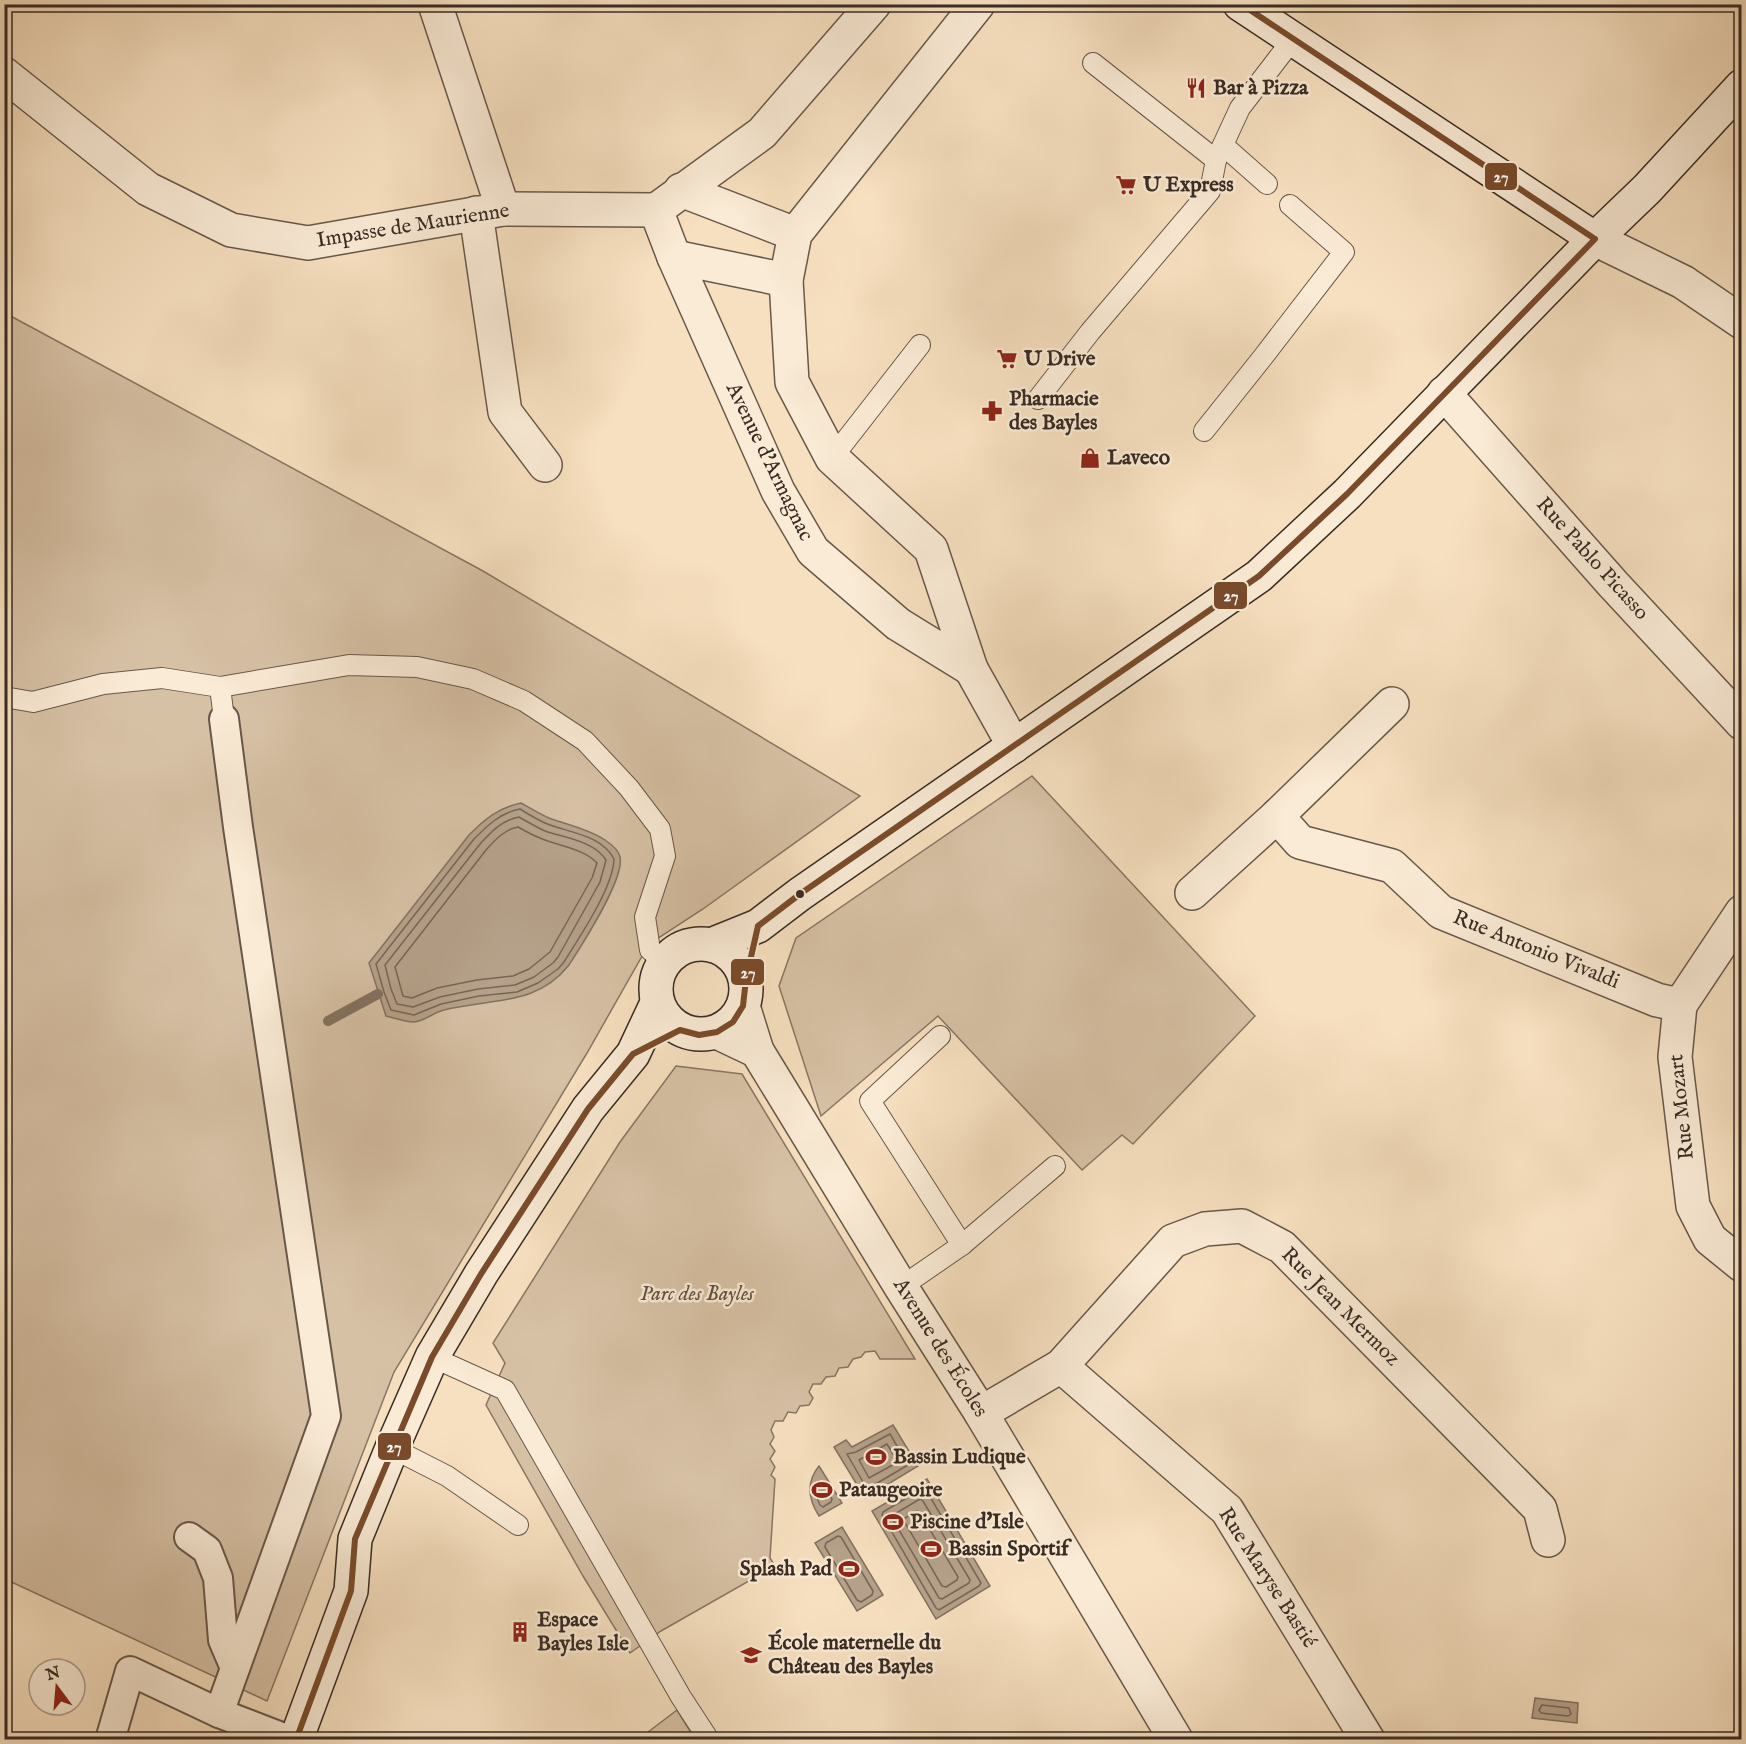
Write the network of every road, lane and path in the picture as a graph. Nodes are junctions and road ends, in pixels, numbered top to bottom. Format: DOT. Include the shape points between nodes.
graph roads {
  1 [pos="435,4"];
  2 [pos="874,4"];
  3 [pos="978,4"];
  4 [pos="1240,4"];
  5 [pos="1293,39"];
  6 [pos="1093,63"];
  7 [pos="4,75"];
  8 [pos="1742,86"];
  9 [pos="1220,153"];
  10 [pos="1267,184"];
  11 [pos="681,190"];
  12 [pos="1290,205"];
  13 [pos="656,210"];
  14 [pos="489,211"];
  15 [pos="795,234"];
  16 [pos="1595,239"];
  17 [pos="674,257"];
  18 [pos="786,280"];
  19 [pos="1742,322"];
  20 [pos="920,345"];
  21 [pos="1444,393"];
  22 [pos="1038,399"];
  23 [pos="1204,431"];
  24 [pos="832,458"];
  25 [pos="545,465"];
  26 [pos="971,669"];
  27 [pos="220,687"];
  28 [pos="4,697"];
  29 [pos="1392,704"];
  30 [pos="224,719"];
  31 [pos="1742,723"];
  32 [pos="1014,746"];
  33 [pos="1277,816"];
  34 [pos="1192,893"];
  35 [pos="1742,912"];
  36 [pos="759,926"];
  37 [pos="711,945"];
  38 [pos="664,962"];
  39 [pos="745,993"];
  40 [pos="657,1003"];
  41 [pos="1680,1005"];
  42 [pos="680,1030"];
  43 [pos="717,1032"];
  44 [pos="940,1036"];
  45 [pos="757,1051"];
  46 [pos="633,1054"];
  47 [pos="1055,1166"];
  48 [pos="962,1245"];
  49 [pos="1742,1265"];
  50 [pos="901,1287"];
  51 [pos="432,1357"];
  52 [pos="1062,1366"];
  53 [pos="981,1413"];
  54 [pos="392,1448"];
  55 [pos="518,1525"];
  56 [pos="189,1537"];
  57 [pos="1548,1540"];
  58 [pos="236,1668"];
  59 [pos="219,1713"];
  60 [pos="110,1740"];
  61 [pos="289,1740"];
  62 [pos="296,1740"];
  63 [pos="709,1740"];
  64 [pos="1176,1740"];
  65 [pos="1368,1740"];
  1 -- 14 [label="street"];
  2 -- 11 [label="street" via="762,133"];
  3 -- 15 [label="street, Avenue d'Armagnac"];
  4 -- 5 [label="street"];
  5 -- 9 [label="lane" via="1240,108"];
  5 -- 16 [label="street"];
  6 -- 9 [label="lane"];
  7 -- 14 [label="street, Impasse de Maurienne" via="148,189 231,230 308,243"];
  8 -- 16 [label="street"];
  9 -- 10 [label="lane"];
  9 -- 22 [label="lane" via="1210,191"];
  11 -- 13 [label="street"];
  11 -- 15 [label="street"];
  12 -- 23 [label="lane" via="1344,252"];
  13 -- 14 [label="street, Impasse de Maurienne"];
  13 -- 17 [label="street, Avenue d'Armagnac"];
  14 -- 25 [label="street" via="505,412"];
  15 -- 18 [label="street, Avenue d'Armagnac"];
  16 -- 19 [label="street" via="1683,282"];
  16 -- 21 [label="street"];
  17 -- 18 [label="street"];
  17 -- 26 [label="street, Avenue d'Armagnac" via="778,491 813,551 898,624"];
  18 -- 24 [label="street, Avenue d'Armagnac" via="792,382"];
  20 -- 24 [label="lane"];
  21 -- 31 [label="street, Rue Pablo Picasso"];
  21 -- 32 [label="street" via="1347,494 1259,576"];
  24 -- 26 [label="street, Avenue d'Armagnac" via="931,549"];
  26 -- 32 [label="street, Avenue d'Armagnac"];
  27 -- 28 [label="lane" via="162,678 103,684 33,702"];
  27 -- 30 [label="lane"];
  27 -- 38 [label="lane" via="349,665 417,667 473,679 524,701 585,741 629,788 660,829 665,856 645,917 650,950"];
  29 -- 33 [label="street"];
  30 -- 58 [label="street" via="326,1416"];
  32 -- 36 [label="street"];
  33 -- 34 [label="street"];
  33 -- 41 [label="street, Rue Antonio Vivaldi" via="1300,842 1392,866 1441,912 1657,1000"];
  35 -- 41 [label="street, Rue Mozart"];
  36 -- 37 [label="street"];
  36 -- 39 [label="street"];
  37 -- 38 [label="street" via="693,944"];
  37 -- 39 [label="street" via="733,957 741,967"];
  38 -- 40 [label="street" via="656,981"];
  39 -- 43 [label="street" via="733,1022"];
  39 -- 45 [label="street, Avenue des Écoles"];
  40 -- 42 [label="street" via="666,1019"];
  40 -- 46 [label="street"];
  41 -- 49 [label="street, Rue Mozart" via="1675,1057 1693,1206 1710,1239"];
  42 -- 43 [label="street" via="699,1035"];
  42 -- 46 [label="street"];
  43 -- 45 [label="street"];
  44 -- 48 [label="lane" via="870,1101"];
  45 -- 50 [label="street, Avenue des Écoles"];
  46 -- 51 [label="street" via="588,1109"];
  47 -- 48 [label="lane"];
  48 -- 50 [label="lane"];
  50 -- 53 [label="street, Avenue des Écoles"];
  51 -- 54 [label="street"];
  51 -- 63 [label="lane" via="505,1390 681,1698"];
  52 -- 53 [label="street, Rue Jean Mermoz"];
  52 -- 57 [label="street, Rue Jean Mermoz" via="1173,1242 1205,1229 1242,1226 1281,1247 1540,1509"];
  52 -- 65 [label="street, Rue Maryse Bastié" via="1227,1510"];
  53 -- 64 [label="street, Avenue des Écoles"];
  54 -- 55 [label="lane" via="447,1476"];
  54 -- 62 [label="street" via="355,1539 351,1591"];
  56 -- 58 [label="street" via="207,1550 218,1578 223,1640"];
  58 -- 59 [label="street"];
  59 -- 60 [label="street" via="130,1671"];
  59 -- 61 [label="street"];
}
